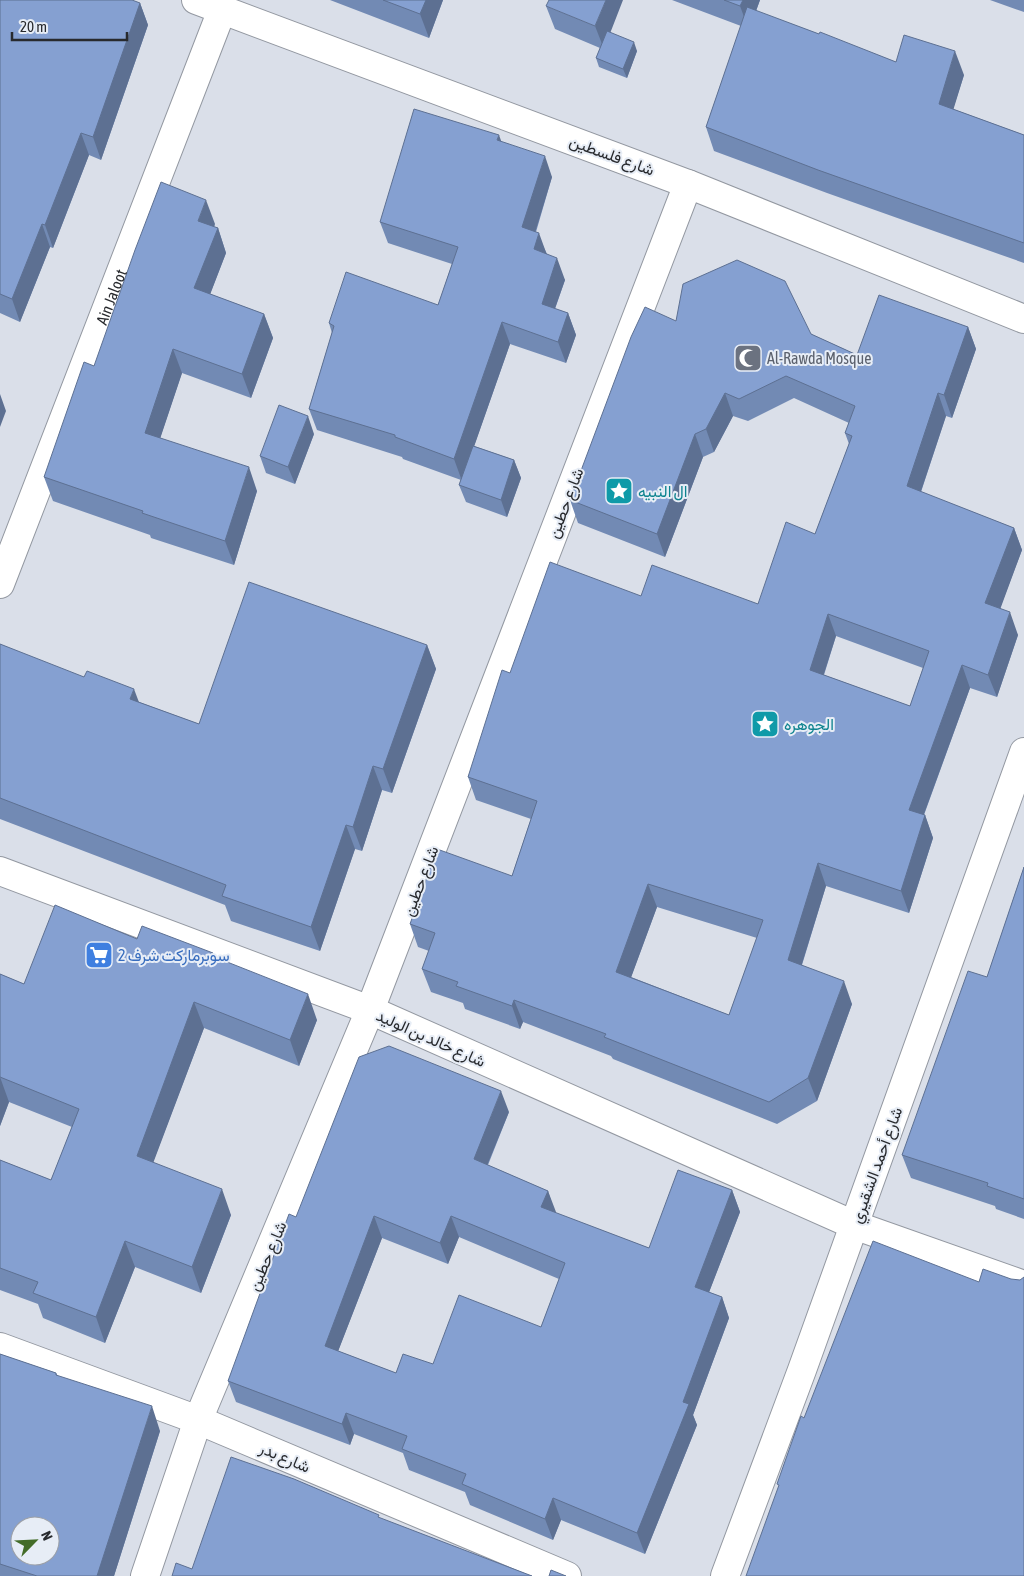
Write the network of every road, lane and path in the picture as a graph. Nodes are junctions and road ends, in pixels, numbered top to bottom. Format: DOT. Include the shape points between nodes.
graph roads {
  1 [pos="196,0"];
  2 [pos="222,10"];
  3 [pos="688,184"];
  4 [pos="1024,319"];
  5 [pos="0,584"];
  6 [pos="1024,752"];
  7 [pos="0,871"];
  8 [pos="370,1010"];
  9 [pos="854,1225"];
  10 [pos="1024,1285"];
  11 [pos="0,1347"];
  12 [pos="198,1420"];
  13 [pos="145,1576"];
  14 [pos="567,1576"];
  15 [pos="725,1576"];
  1 -- 2 [label="street, شارع فلسطين"];
  2 -- 3 [label="street, شارع فلسطين"];
  2 -- 5 [label="street, Ain Jaloot"];
  3 -- 4 [label="street, شارع فلسطين"];
  3 -- 8 [label="street, شارع حطين"];
  6 -- 9 [label="street, شارع أحمد الشقيري"];
  7 -- 8 [label="street, شارع خالد بن الوليد"];
  8 -- 9 [label="street, شارع خالد بن الوليد"];
  8 -- 12 [label="street, شارع حطين"];
  9 -- 10 [label="street, شارع خالد بن الوليد"];
  9 -- 15 [label="street, شارع أحمد الشقيري"];
  11 -- 12 [label="street, شارع بدر"];
  12 -- 13 [label="street, شارع حطين"];
  12 -- 14 [label="street, شارع بدر"];
}
